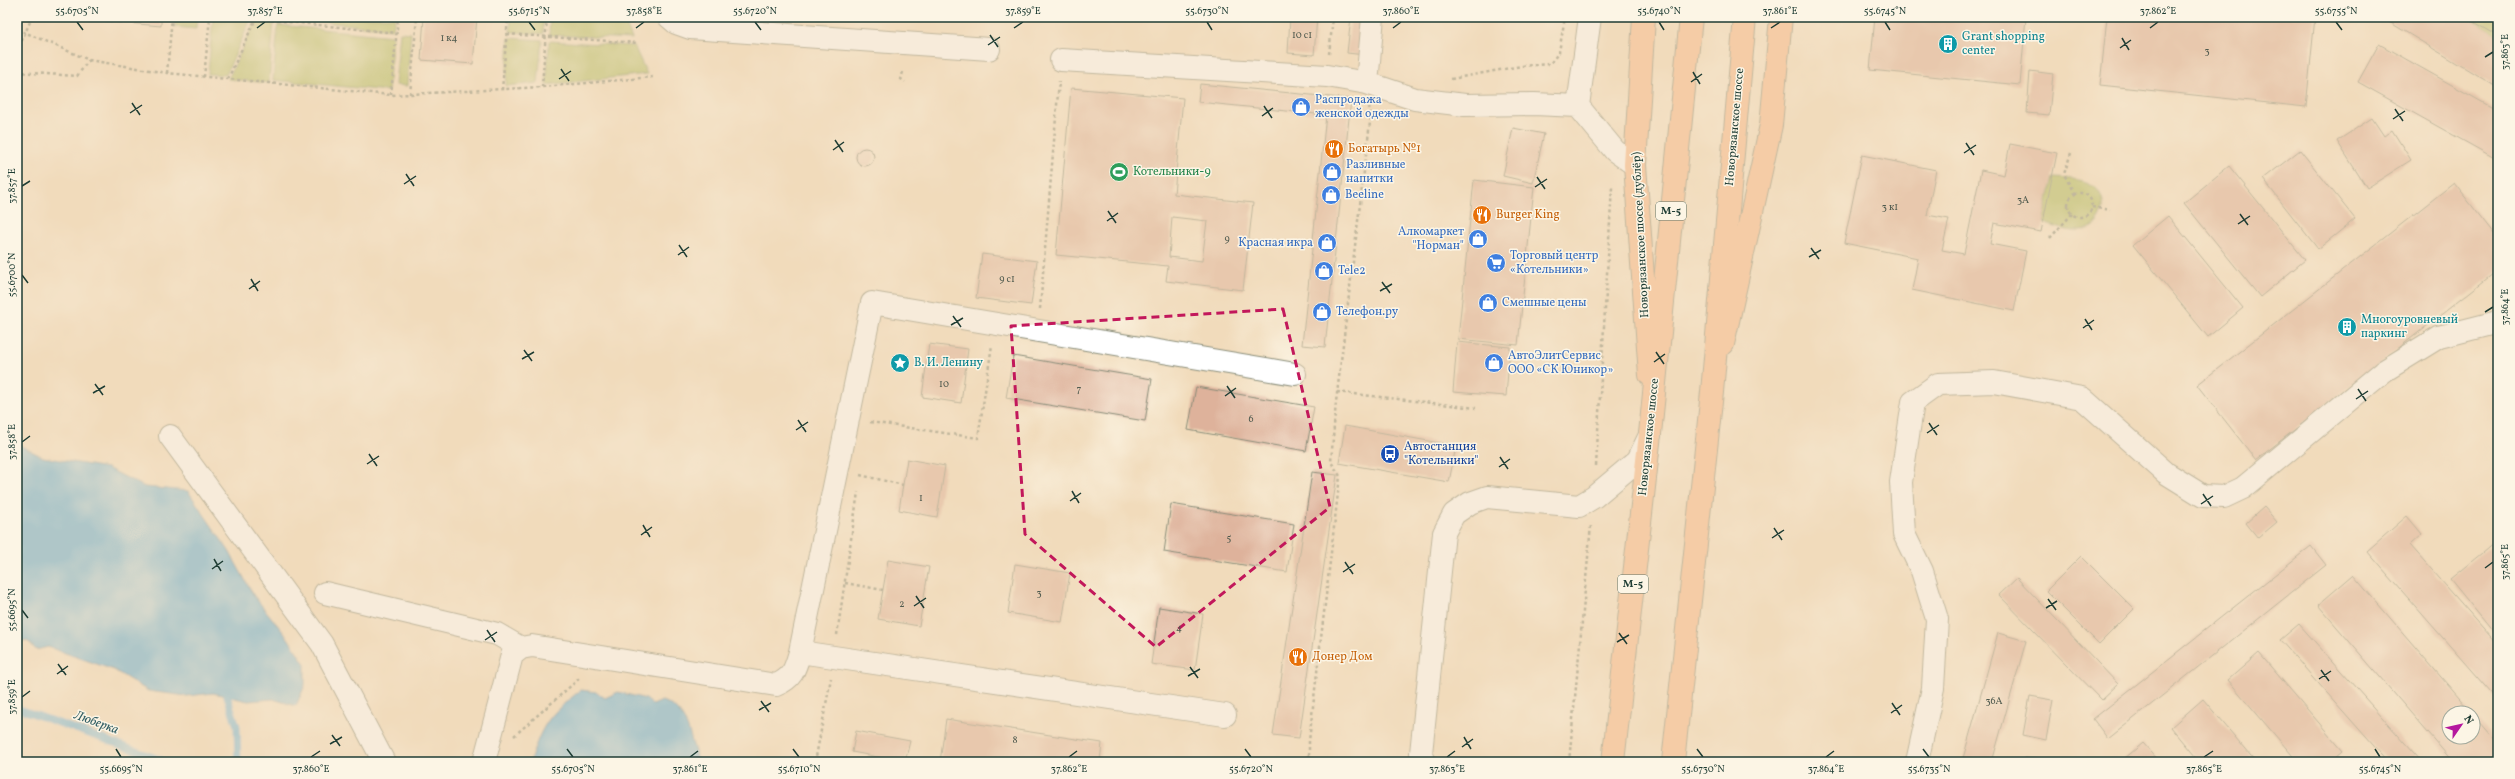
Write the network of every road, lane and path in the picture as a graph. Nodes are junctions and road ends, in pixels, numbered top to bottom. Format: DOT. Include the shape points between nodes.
graph roads {
  1 [pos="32,17"];
  2 [pos="172,17"];
  3 [pos="210,17"];
  4 [pos="241,17"];
  5 [pos="398,17"];
  6 [pos="417,17"];
  7 [pos="508,17"];
  8 [pos="547,17"];
  9 [pos="669,17"];
  10 [pos="1332,17"];
  11 [pos="1373,17"];
  12 [pos="1566,17"];
  13 [pos="1590,17"];
  14 [pos="1644,17"];
  15 [pos="1691,17"];
  16 [pos="1745,17"];
  17 [pos="1781,17"];
  18 [pos="256,18"];
  19 [pos="17,29"];
  20 [pos="25,33"];
  21 [pos="397,33"];
  22 [pos="507,34"];
  23 [pos="546,37"];
  24 [pos="638,43"];
  25 [pos="990,49"];
  26 [pos="17,52"];
  27 [pos="89,60"];
  28 [pos="1061,60"];
  29 [pos="17,72"];
  30 [pos="903,72"];
  31 [pos="167,73"];
  32 [pos="1328,76"];
  33 [pos="204,77"];
  34 [pos="653,77"];
  35 [pos="228,79"];
  36 [pos="1448,80"];
  37 [pos="905,82"];
  38 [pos="542,87"];
  39 [pos="502,90"];
  40 [pos="1367,92"];
  41 [pos="410,94"];
  42 [pos="391,95"];
  43 [pos="1578,106"];
  44 [pos="1615,151"];
  45 [pos="2071,153"];
  46 [pos="1635,165"];
  47 [pos="2075,195"];
  48 [pos="2092,207"];
  49 [pos="2110,210"];
  50 [pos="2072,214"];
  51 [pos="2050,238"];
  52 [pos="2498,322"];
  53 [pos="996,323"];
  54 [pos="1038,331"];
  55 [pos="1295,374"];
  56 [pos="1338,392"];
  57 [pos="1712,392"];
  58 [pos="1652,406"];
  59 [pos="1476,408"];
  60 [pos="867,429"];
  61 [pos="1650,434"];
  62 [pos="170,436"];
  63 [pos="861,467"];
  64 [pos="860,475"];
  65 [pos="859,483"];
  66 [pos="903,485"];
  67 [pos="858,490"];
  68 [pos="1594,497"];
  69 [pos="844,583"];
  70 [pos="883,590"];
  71 [pos="325,593"];
  72 [pos="521,648"];
  73 [pos="800,652"];
  74 [pos="834,657"];
  75 [pos="602,658"];
  76 [pos="1225,715"];
  77 [pos="509,741"];
  78 [pos="1710,758"];
  79 [pos="384,762"];
  80 [pos="484,762"];
  81 [pos="815,762"];
  82 [pos="1309,762"];
  83 [pos="1425,762"];
  84 [pos="1569,762"];
  85 [pos="1613,762"];
  86 [pos="1673,762"];
  87 [pos="1730,762"];
  88 [pos="1917,762"];
  1 -- 20 [label="path"];
  2 -- 31 [label="path"];
  3 -- 33 [label="path"];
  4 -- 18 [label="path"];
  5 -- 21 [label="path"];
  6 -- 41 [label="path"];
  7 -- 22 [label="path"];
  8 -- 23 [label="path"];
  9 -- 25 [label="lane" via="676,23 690,28"];
  10 -- 32 [label="path"];
  11 -- 40 [label="lane"];
  12 -- 36 [label="path" via="1559,52 1550,64 1522,66"];
  13 -- 43 [label="lane"];
  14 -- 46 [label="main road, Новорязанское шоссе (дублёр)"];
  15 -- 58 [label="main road, Новорязанское шоссе / М-5"];
  16 -- 57 [label="main road, Новорязанское шоссе"];
  17 -- 57 [label="main road" via="1771,125 1757,198"];
  18 -- 21 [label="path"];
  18 -- 35 [label="path"];
  19 -- 20 [label="path"];
  20 -- 26 [label="path"];
  20 -- 27 [label="path"];
  21 -- 42 [label="path"];
  22 -- 23 [label="path"];
  22 -- 39 [label="path"];
  23 -- 24 [label="path"];
  23 -- 38 [label="path"];
  27 -- 29 [label="path" via="77,76"];
  27 -- 31 [label="path"];
  28 -- 32 [label="lane"];
  28 -- 54 [label="path"];
  30 -- 37 [label="path" via="901,79"];
  31 -- 33 [label="path"];
  32 -- 40 [label="lane"];
  33 -- 35 [label="path"];
  34 -- 38 [label="path"];
  35 -- 42 [label="path"];
  38 -- 39 [label="path"];
  39 -- 41 [label="path"];
  40 -- 43 [label="lane" via="1465,105"];
  40 -- 56 [label="path" via="1371,114"];
  41 -- 42 [label="path"];
  43 -- 44 [label="lane"];
  44 -- 46 [label="lane"];
  44 -- 68 [label="path"];
  45 -- 47 [label="path" via="2064,174"];
  46 -- 58 [label="main road, Новорязанское шоссе (дублёр)"];
  47 -- 48 [label="path" via="2082,194 2088,197"];
  47 -- 50 [label="path" via="2069,204"];
  48 -- 49 [label="path"];
  48 -- 50 [label="path" via="2084,217"];
  50 -- 51 [label="path"];
  52 -- 88 [label="lane" via="2439,337 2384,371 2243,488 2224,497 2203,496 2166,473 2082,398 1994,382 1938,384 1913,402 1900,482 1904,534 1922,571 1937,619 1933,688"];
  53 -- 54 [label="lane"];
  53 -- 60 [label="path" via="978,438 868,421"];
  53 -- 73 [label="lane" via="872,303"];
  54 -- 55 [label="lane"];
  56 -- 59 [label="path"];
  56 -- 82 [label="path" via="1331,462 1340,476 1309,741"];
  57 -- 86 [label="main road, Новорязанское шоссе"];
  58 -- 61 [label="main road, Новорязанское шоссе / М-5"];
  61 -- 68 [label="lane" via="1638,460"];
  61 -- 85 [label="main road, Новорязанское шоссе / М-5"];
  62 -- 79 [label="lane" via="322,644"];
  63 -- 64 [label="path"];
  64 -- 65 [label="path"];
  64 -- 66 [label="path"];
  67 -- 69 [label="path"];
  68 -- 83 [label="lane" via="1579,506 1487,497 1470,503 1454,514 1444,533 1420,753"];
  68 -- 84 [label="path"];
  69 -- 70 [label="path"];
  69 -- 74 [label="path"];
  71 -- 72 [label="lane" via="496,634"];
  72 -- 75 [label="lane" via="532,646"];
  72 -- 80 [label="lane" via="512,655"];
  73 -- 74 [label="lane"];
  73 -- 75 [label="lane" via="794,671 787,680 776,685"];
  74 -- 76 [label="lane"];
  74 -- 81 [label="path"];
  75 -- 77 [label="path"];
  78 -- 87 [label="path"];
}
